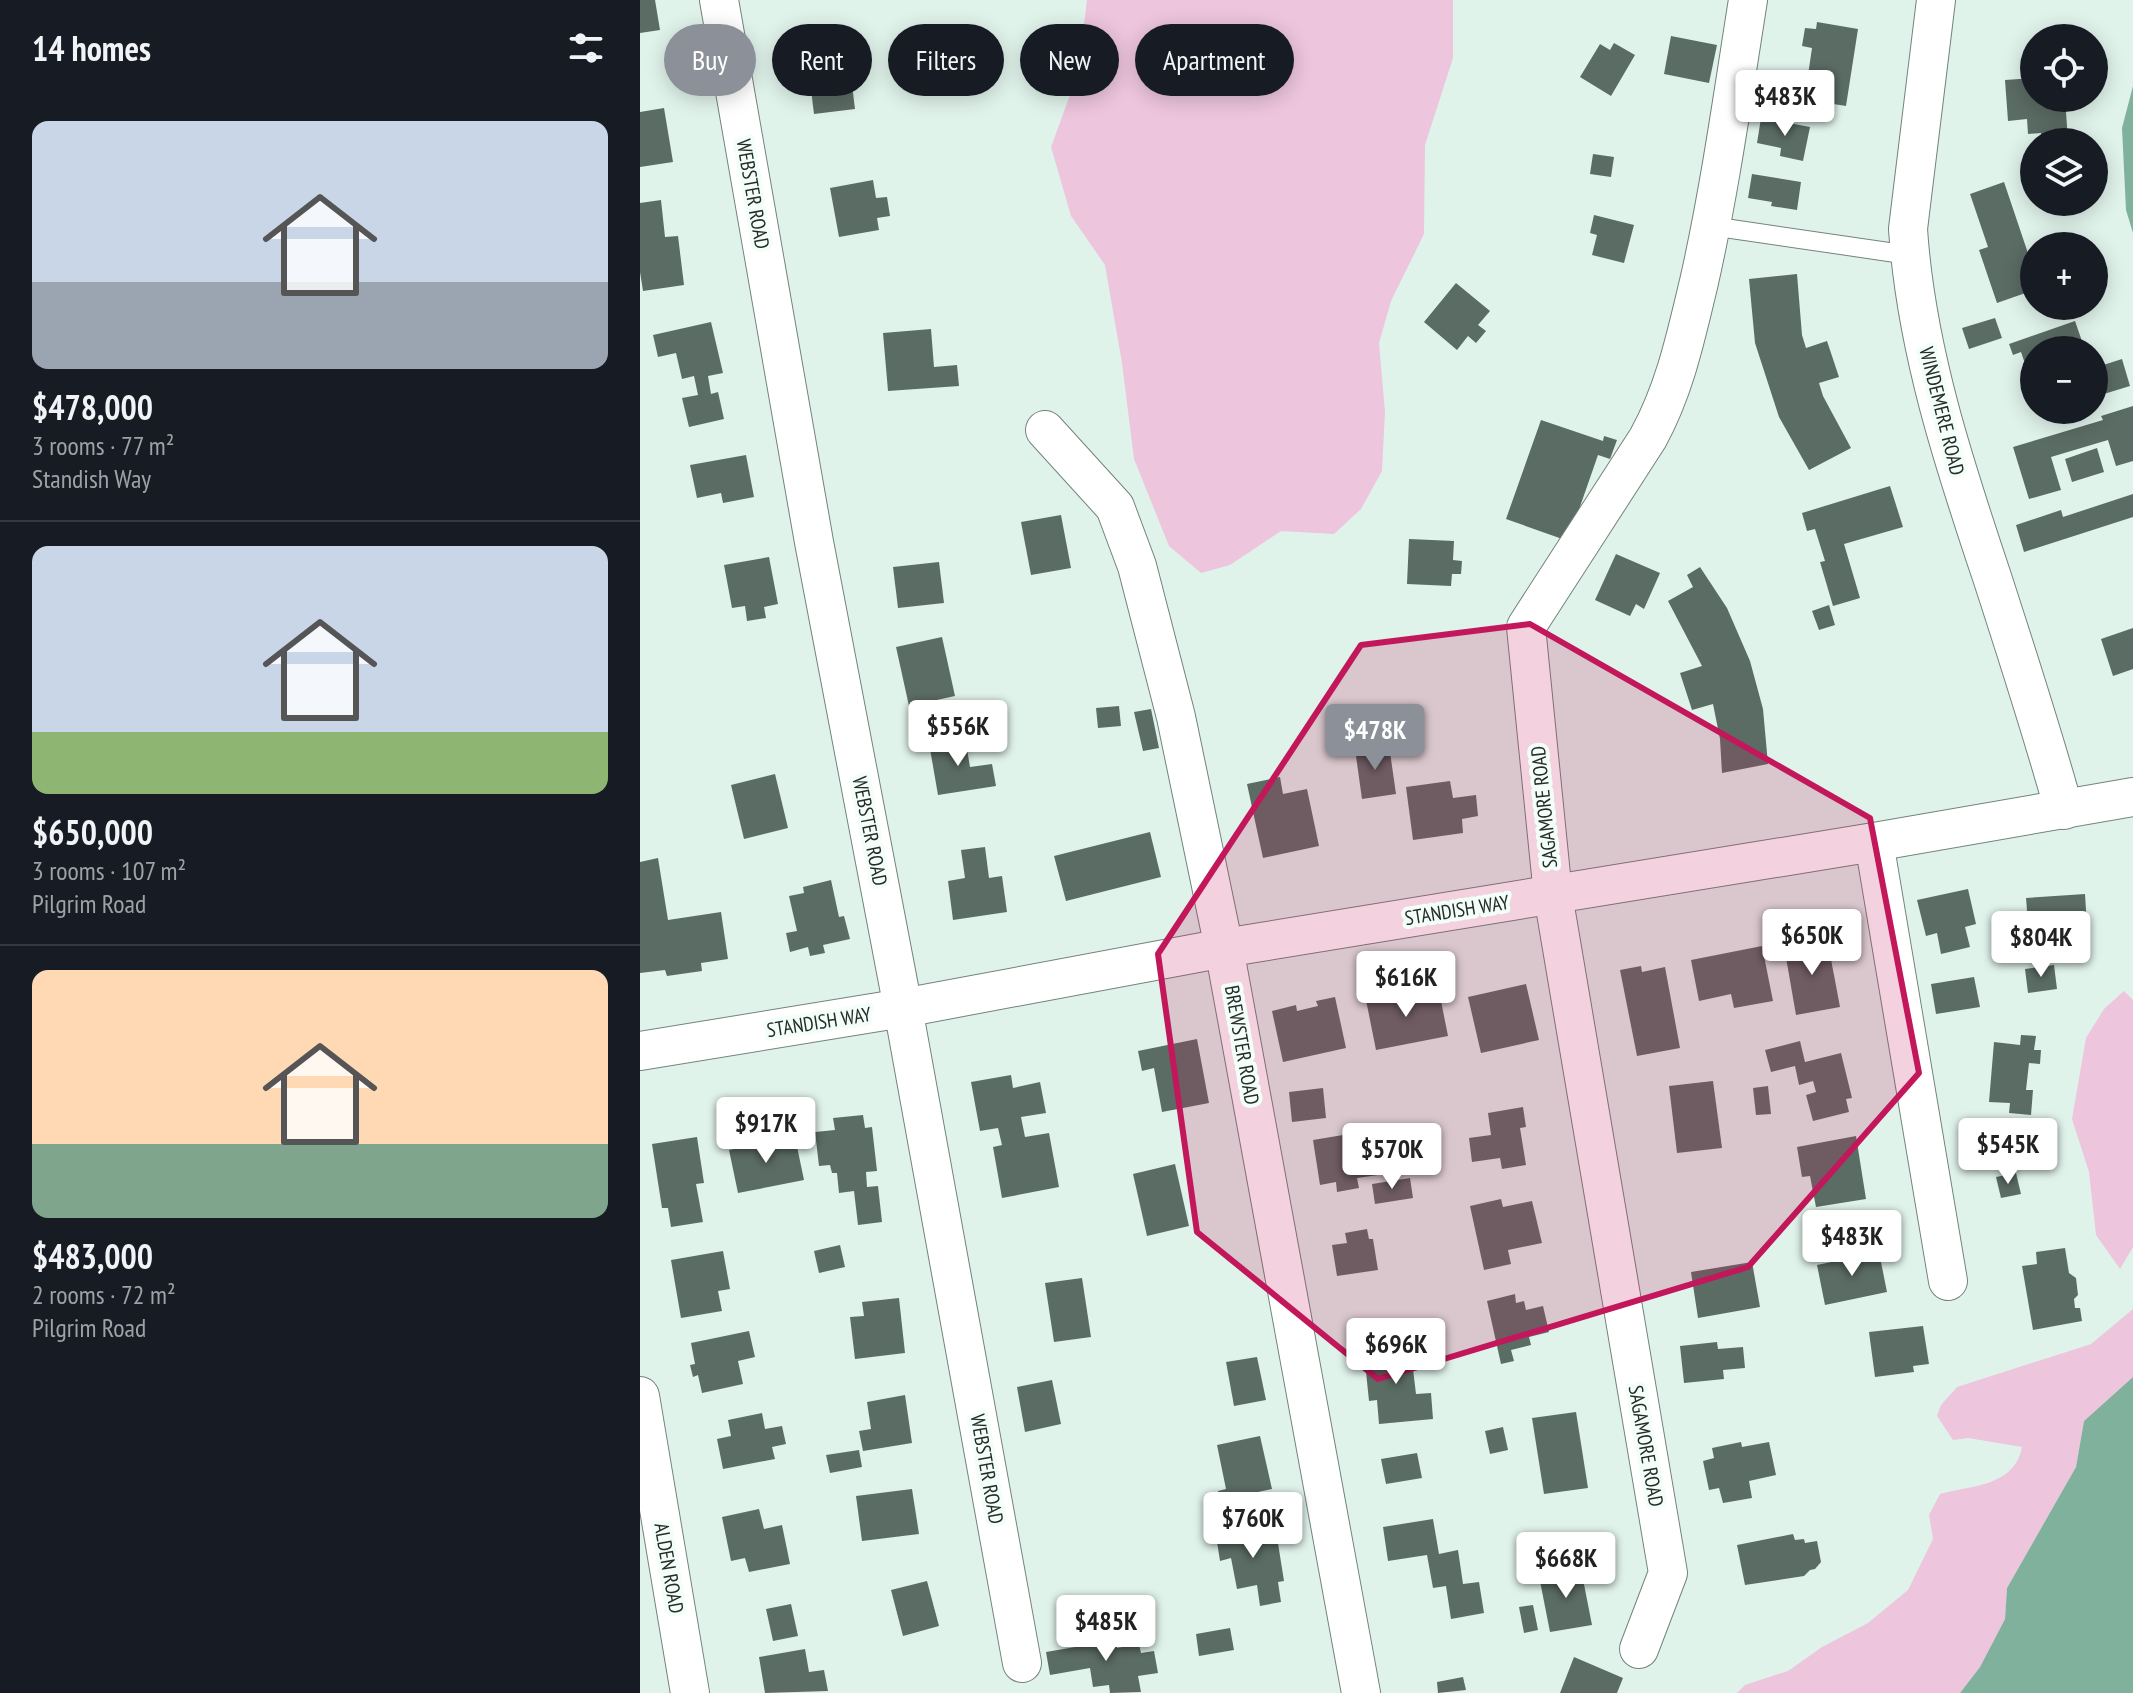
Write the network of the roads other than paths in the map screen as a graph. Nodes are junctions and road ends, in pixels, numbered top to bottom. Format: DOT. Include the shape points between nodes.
graph roads {
  1 [pos="719,0"];
  2 [pos="1748,0"];
  3 [pos="1936,0"];
  4 [pos="1711,226"];
  5 [pos="1909,255"];
  6 [pos="1045,430"];
  7 [pos="2133,797"];
  8 [pos="2064,810"];
  9 [pos="1874,842"];
  10 [pos="1553,895"];
  11 [pos="1224,948"];
  12 [pos="903,1008"];
  13 [pos="640,1051"];
  14 [pos="1948,1281"];
  15 [pos="640,1396"];
  16 [pos="1639,1649"];
  17 [pos="1022,1663"];
  18 [pos="690,1693"];
  19 [pos="1361,1693"];
  1 -- 12 [label="street, WEBSTER ROAD"];
  2 -- 4 [label="street, SAGAMORE ROAD"];
  3 -- 5 [label="street, WINDEMERE ROAD"];
  4 -- 5 [label="lane"];
  4 -- 10 [label="street, SAGAMORE ROAD" via="1662,414 1526,627"];
  5 -- 8 [label="street, WINDEMERE ROAD" via="1928,366 1958,475"];
  6 -- 11 [label="street, BREWSTER ROAD" via="1115,507 1137,566 1176,717"];
  7 -- 8 [label="street, STANDISH WAY"];
  8 -- 9 [label="street, STANDISH WAY"];
  9 -- 10 [label="street, STANDISH WAY"];
  9 -- 14 [label="street"];
  10 -- 11 [label="street, STANDISH WAY"];
  10 -- 16 [label="street, SAGAMORE ROAD" via="1668,1573"];
  11 -- 12 [label="street, STANDISH WAY"];
  11 -- 19 [label="street, BREWSTER ROAD"];
  12 -- 13 [label="street, STANDISH WAY"];
  12 -- 17 [label="street, WEBSTER ROAD"];
  15 -- 18 [label="street, ALDEN ROAD"];
}
